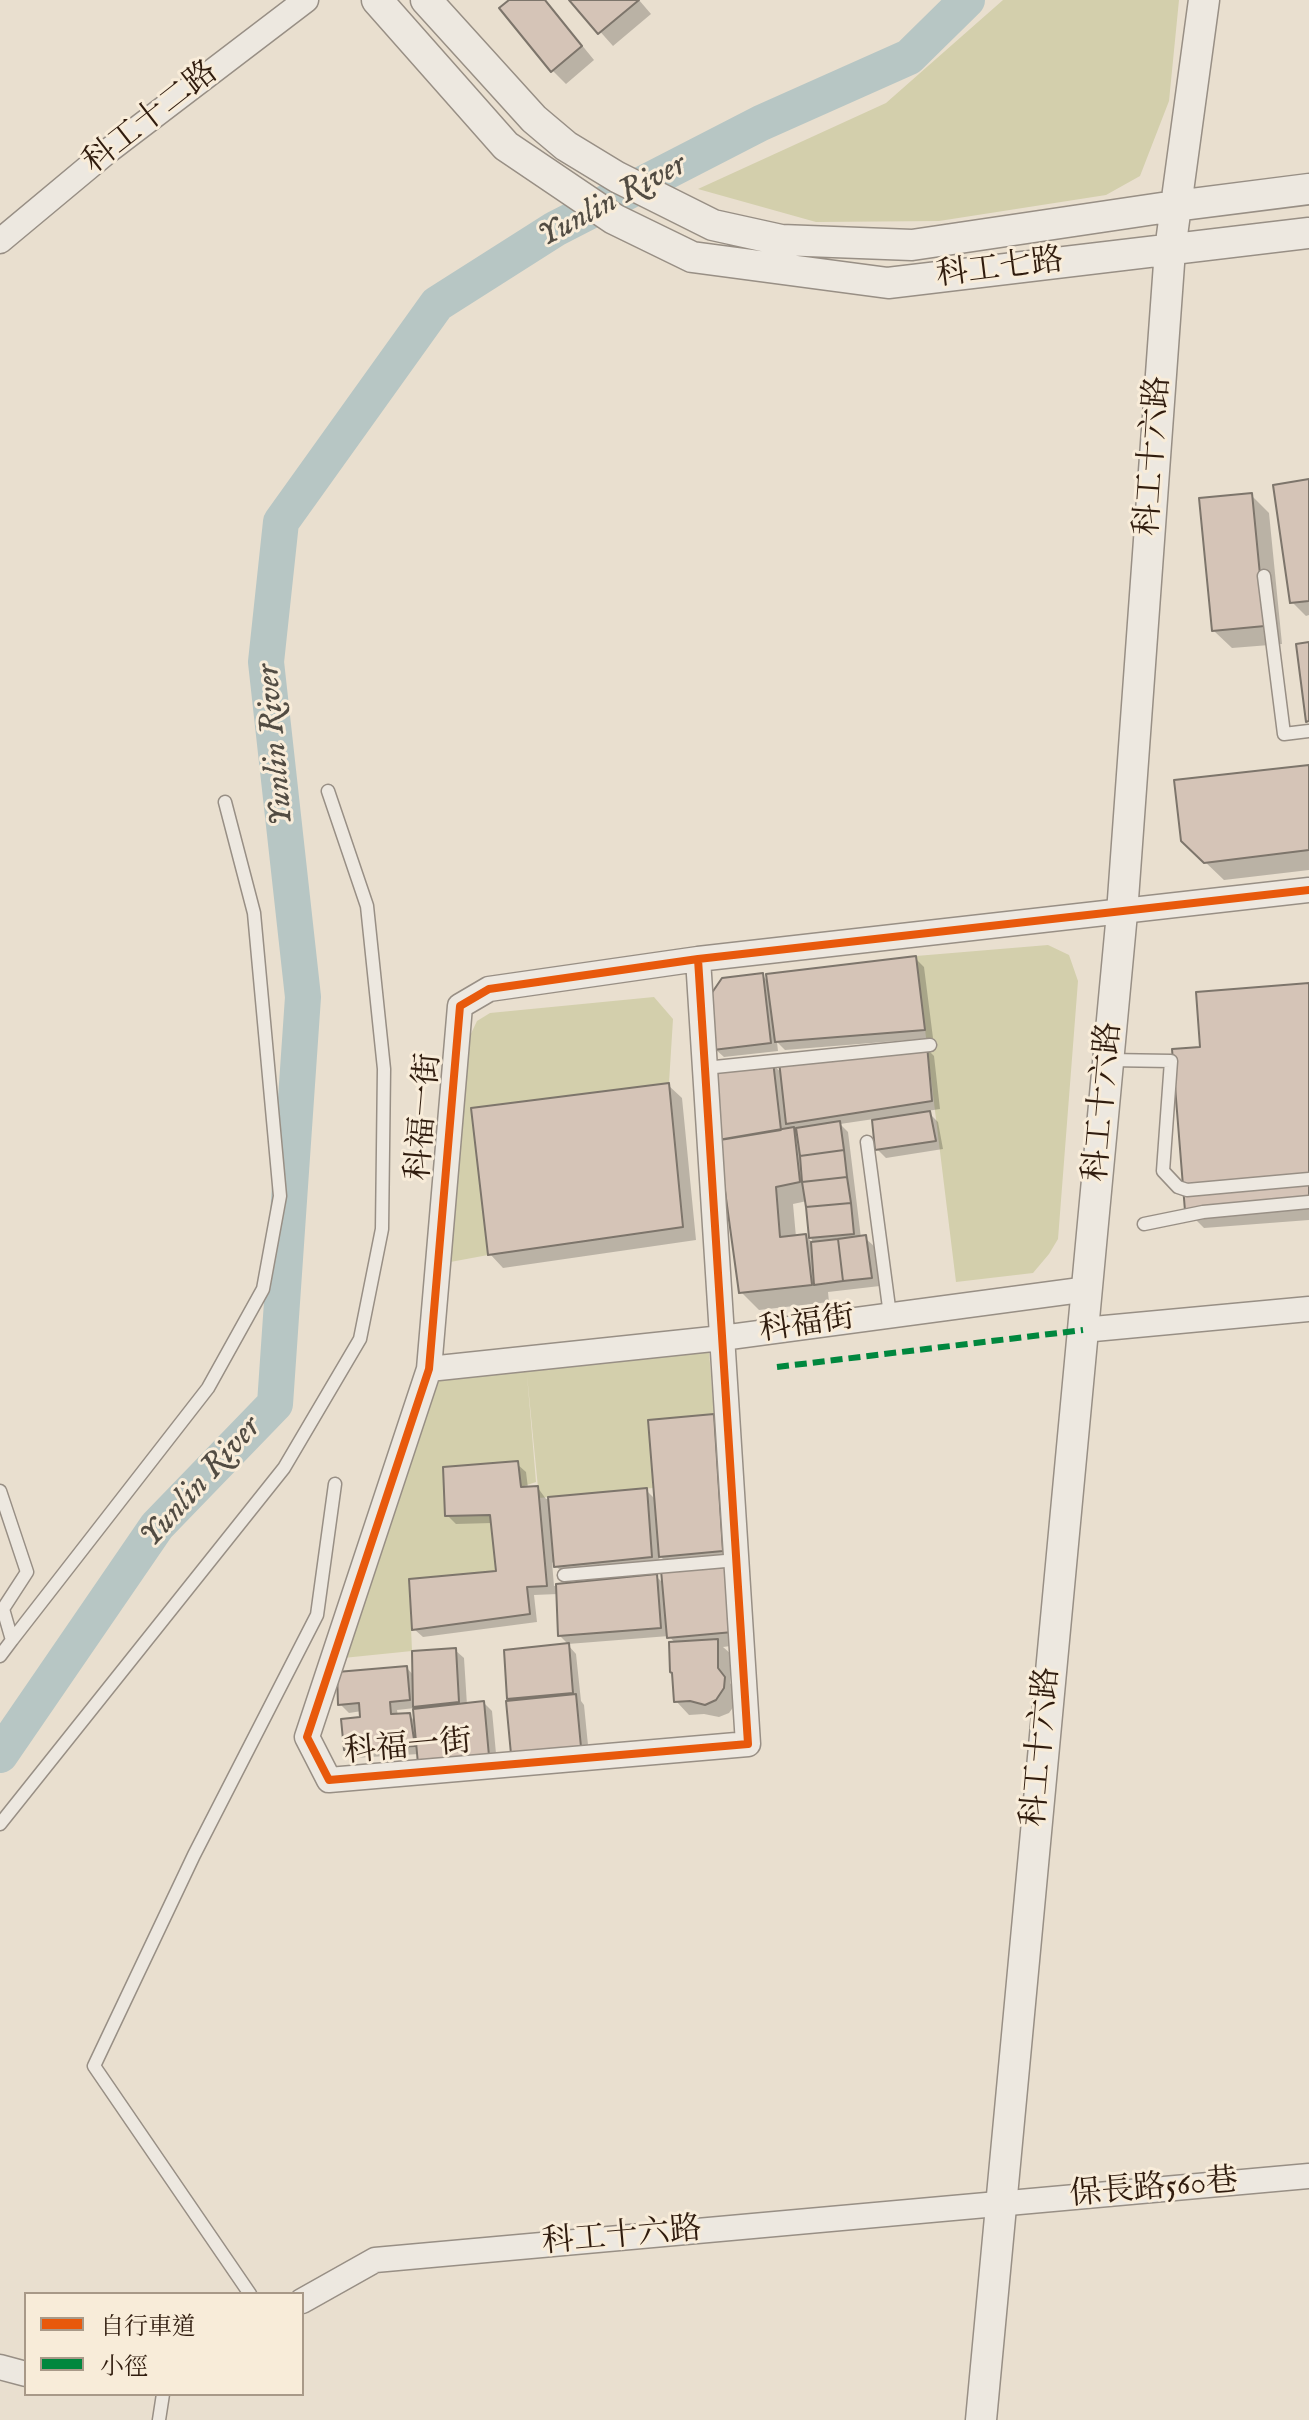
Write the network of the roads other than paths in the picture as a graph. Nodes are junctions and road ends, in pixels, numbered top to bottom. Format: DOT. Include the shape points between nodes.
graph roads {
  1 [pos="306,0"];
  2 [pos="377,0"];
  3 [pos="426,0"];
  4 [pos="1204,0"];
  5 [pos="1309,189"];
  6 [pos="1175,206"];
  7 [pos="1309,233"];
  8 [pos="0,241"];
  9 [pos="1170,250"];
  10 [pos="1264,576"];
  11 [pos="1309,731"];
  12 [pos="328,791"];
  13 [pos="225,802"];
  14 [pos="1309,890"];
  15 [pos="1122,913"];
  16 [pos="698,959"];
  17 [pos="930,1045"];
  18 [pos="1109,1060"];
  19 [pos="705,1068"];
  20 [pos="867,1142"];
  21 [pos="1309,1179"];
  22 [pos="1309,1202"];
  23 [pos="1144,1224"];
  24 [pos="1088,1289"];
  25 [pos="1309,1309"];
  26 [pos="890,1315"];
  27 [pos="1083,1330"];
  28 [pos="722,1338"];
  29 [pos="429,1369"];
  30 [pos="335,1484"];
  31 [pos="0,1491"];
  32 [pos="737,1560"];
  33 [pos="564,1575"];
  34 [pos="2,1609"];
  35 [pos="12,1640"];
  36 [pos="0,1656"];
  37 [pos="0,1824"];
  38 [pos="1309,2176"];
  39 [pos="1000,2205"];
  40 [pos="249,2292"];
  41 [pos="304,2300"];
  42 [pos="0,2367"];
  43 [pos="24,2373"];
  44 [pos="163,2396"];
  45 [pos="159,2420"];
  46 [pos="981,2420"];
  1 -- 8 [label="street, 科工十二路"];
  2 -- 9 [label="street, 科工七路" via="506,146 614,219 692,257 888,283"];
  3 -- 6 [label="street, 科工七路" via="534,119 566,146 713,225 781,240 912,245"];
  4 -- 6 [label="street, 科工十六路"];
  5 -- 6 [label="street, 科工七路"];
  6 -- 9 [label="street, 科工十六路"];
  7 -- 9 [label="street, 科工七路"];
  9 -- 15 [label="street, 科工十六路"];
  10 -- 11 [label="lane" via="1284,734"];
  12 -- 37 [label="lane" via="367,906 384,1069 382,1229 360,1339 284,1468"];
  13 -- 35 [label="lane" via="254,913 280,1196 263,1289 208,1388"];
  14 -- 15 [label="street, 科福一街"];
  15 -- 16 [label="street, 科福一街"];
  15 -- 18 [label="street, 科工十六路"];
  16 -- 19 [label="street, 科福一街"];
  16 -- 29 [label="street, 科福一街" via="489,989 460,1006"];
  17 -- 19 [label="lane"];
  18 -- 21 [label="lane" via="1171,1061 1163,1171 1178,1187"];
  18 -- 24 [label="street, 科工十六路"];
  19 -- 28 [label="street, 科福一街"];
  20 -- 26 [label="lane"];
  22 -- 23 [label="lane" via="1203,1212"];
  24 -- 26 [label="street, 科福街"];
  24 -- 27 [label="street, 科工十六路"];
  25 -- 27 [label="street"];
  26 -- 28 [label="street, 科福街"];
  27 -- 39 [label="street, 科工十六路"];
  28 -- 29 [label="street, 科福街"];
  28 -- 32 [label="street, 科福一街"];
  29 -- 32 [label="street, 科福一街" via="307,1737 329,1780 748,1744"];
  30 -- 40 [label="lane" via="317,1615 94,2066"];
  31 -- 34 [label="lane" via="27,1572"];
  32 -- 33 [label="lane"];
  34 -- 35 [label="lane"];
  35 -- 36 [label="lane"];
  38 -- 39 [label="street, 保長路560巷"];
  39 -- 41 [label="street, 科工十六路" via="375,2260"];
  39 -- 46 [label="street, 科工十六路"];
  42 -- 43 [label="street"];
  44 -- 45 [label="lane"];
}
